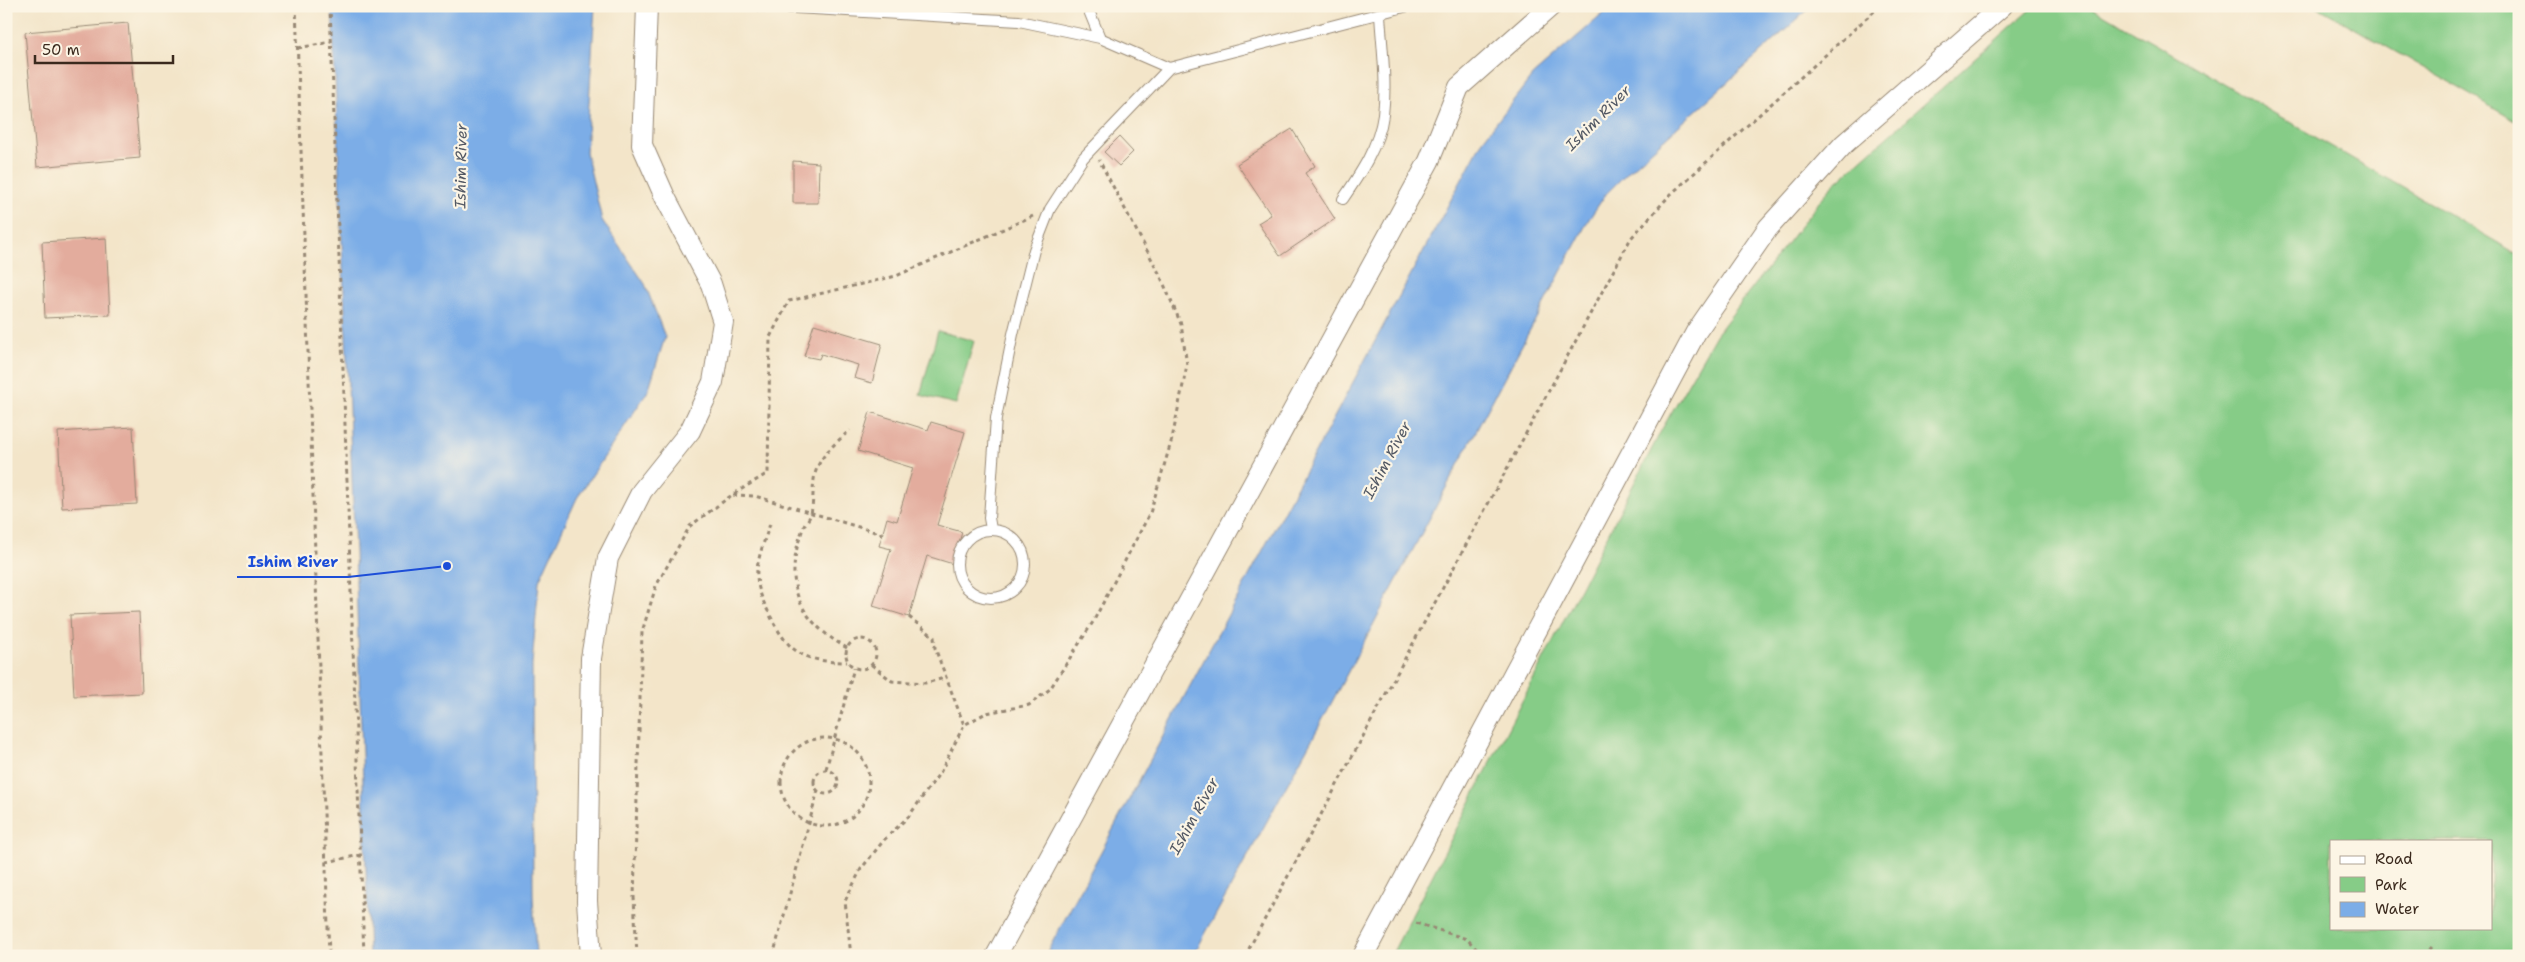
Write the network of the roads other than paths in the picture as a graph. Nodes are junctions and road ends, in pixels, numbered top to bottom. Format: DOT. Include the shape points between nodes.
graph roads {
  1 [pos="647,6"];
  2 [pos="760,6"];
  3 [pos="1087,6"];
  4 [pos="1408,6"];
  5 [pos="1551,6"];
  6 [pos="2002,6"];
  7 [pos="1380,15"];
  8 [pos="1100,38"];
  9 [pos="1169,68"];
  10 [pos="1343,199"];
  11 [pos="991,529"];
  12 [pos="591,956"];
  13 [pos="996,956"];
  14 [pos="1363,956"];
  1 -- 12 [label="street" via="642,146 665,197 712,284 723,322 713,382 690,431 642,491 608,558 591,658 587,901"];
  2 -- 8 [label="lane" via="1019,22"];
  3 -- 8 [label="lane"];
  4 -- 7 [label="lane"];
  5 -- 13 [label="street" via="1460,87 1429,161"];
  6 -- 14 [label="street" via="1844,144 1768,228 1696,332"];
  7 -- 9 [label="lane"];
  7 -- 10 [label="lane" via="1383,117 1364,169"];
  8 -- 9 [label="lane"];
  9 -- 11 [label="lane" via="1083,158 1050,209 1034,250 996,418 988,518"];
  11 -- 11 [label="lane" via="972,534 959,550 957,570 966,588 982,598 1002,597 1018,586 1026,568 1023,549 1010,534"];
}
